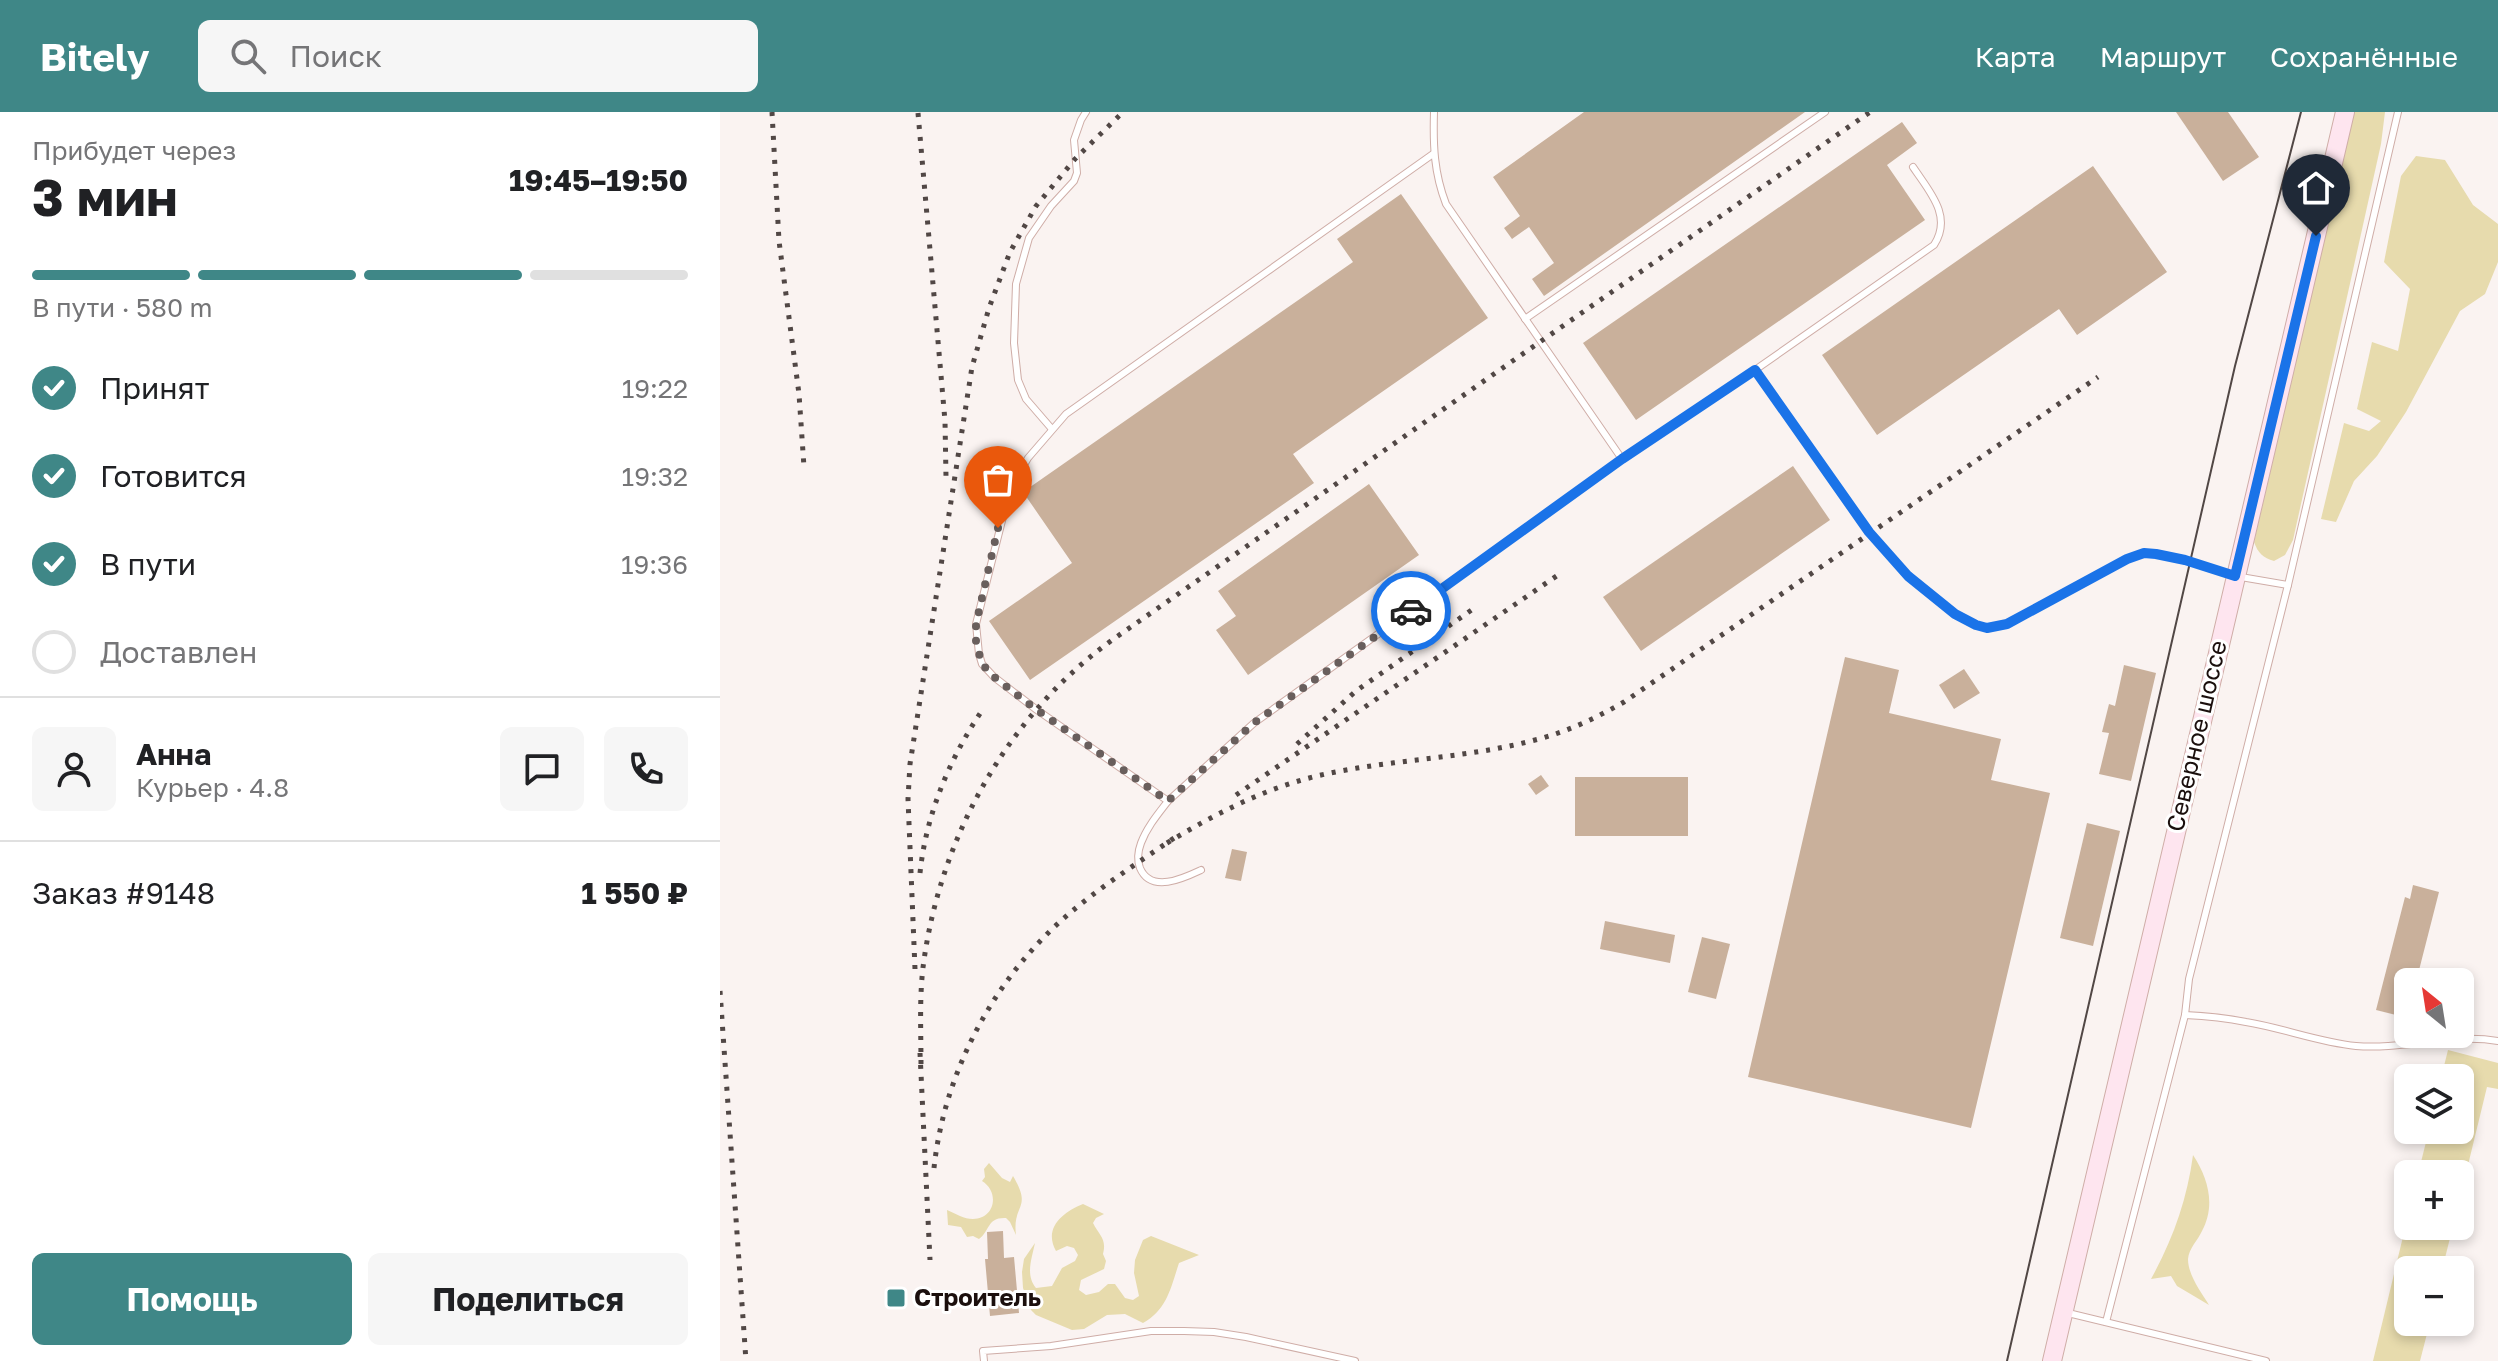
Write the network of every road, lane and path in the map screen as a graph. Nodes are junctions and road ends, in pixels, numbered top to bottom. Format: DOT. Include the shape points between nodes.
graph roads {
  1 [pos="1086,112"];
  2 [pos="1434,112"];
  3 [pos="1825,112"];
  4 [pos="2345,112"];
  5 [pos="2398,112"];
  6 [pos="1433,154"];
  7 [pos="1913,167"];
  8 [pos="1525,319"];
  9 [pos="1755,370"];
  10 [pos="1051,428"];
  11 [pos="1622,459"];
  12 [pos="2235,576"];
  13 [pos="2288,585"];
  14 [pos="1168,801"];
  15 [pos="1201,870"];
  16 [pos="2185,1015"];
  17 [pos="2498,1041"];
  18 [pos="2063,1312"];
  19 [pos="2106,1322"];
  20 [pos="984,1361"];
  21 [pos="1355,1361"];
  22 [pos="2052,1361"];
  23 [pos="2266,1361"];
  1 -- 10 [label="lane" via="1074,140 1074,181 1029,238 1016,284 1018,380 1026,399"];
  2 -- 6 [label="lane"];
  3 -- 8 [label="lane"];
  4 -- 12 [label="main road, Северное шоссе"];
  5 -- 13 [label="lane"];
  6 -- 8 [label="lane" via="1446,204"];
  6 -- 10 [label="lane"];
  7 -- 9 [label="lane" via="1941,216 1934,245"];
  8 -- 11 [label="lane"];
  9 -- 11 [label="lane"];
  9 -- 12 [label="lane" via="1893,560 1925,591 1976,625 2007,624 2144,553"];
  10 -- 14 [label="lane" via="1018,473 1003,507 976,624 979,654 988,671 1037,710"];
  11 -- 14 [label="lane" via="1254,723"];
  12 -- 13 [label="lane"];
  12 -- 18 [label="main road, Северное шоссе"];
  13 -- 16 [label="lane" via="2189,979"];
  14 -- 15 [label="lane" via="1141,842 1141,871 1168,883"];
  16 -- 17 [label="lane" via="2248,1022 2356,1046"];
  16 -- 19 [label="lane"];
  18 -- 19 [label="lane"];
  18 -- 22 [label="main road, Северное шоссе"];
  19 -- 23 [label="lane"];
  20 -- 21 [label="lane" via="983,1351 1151,1331 1214,1332"];
}
